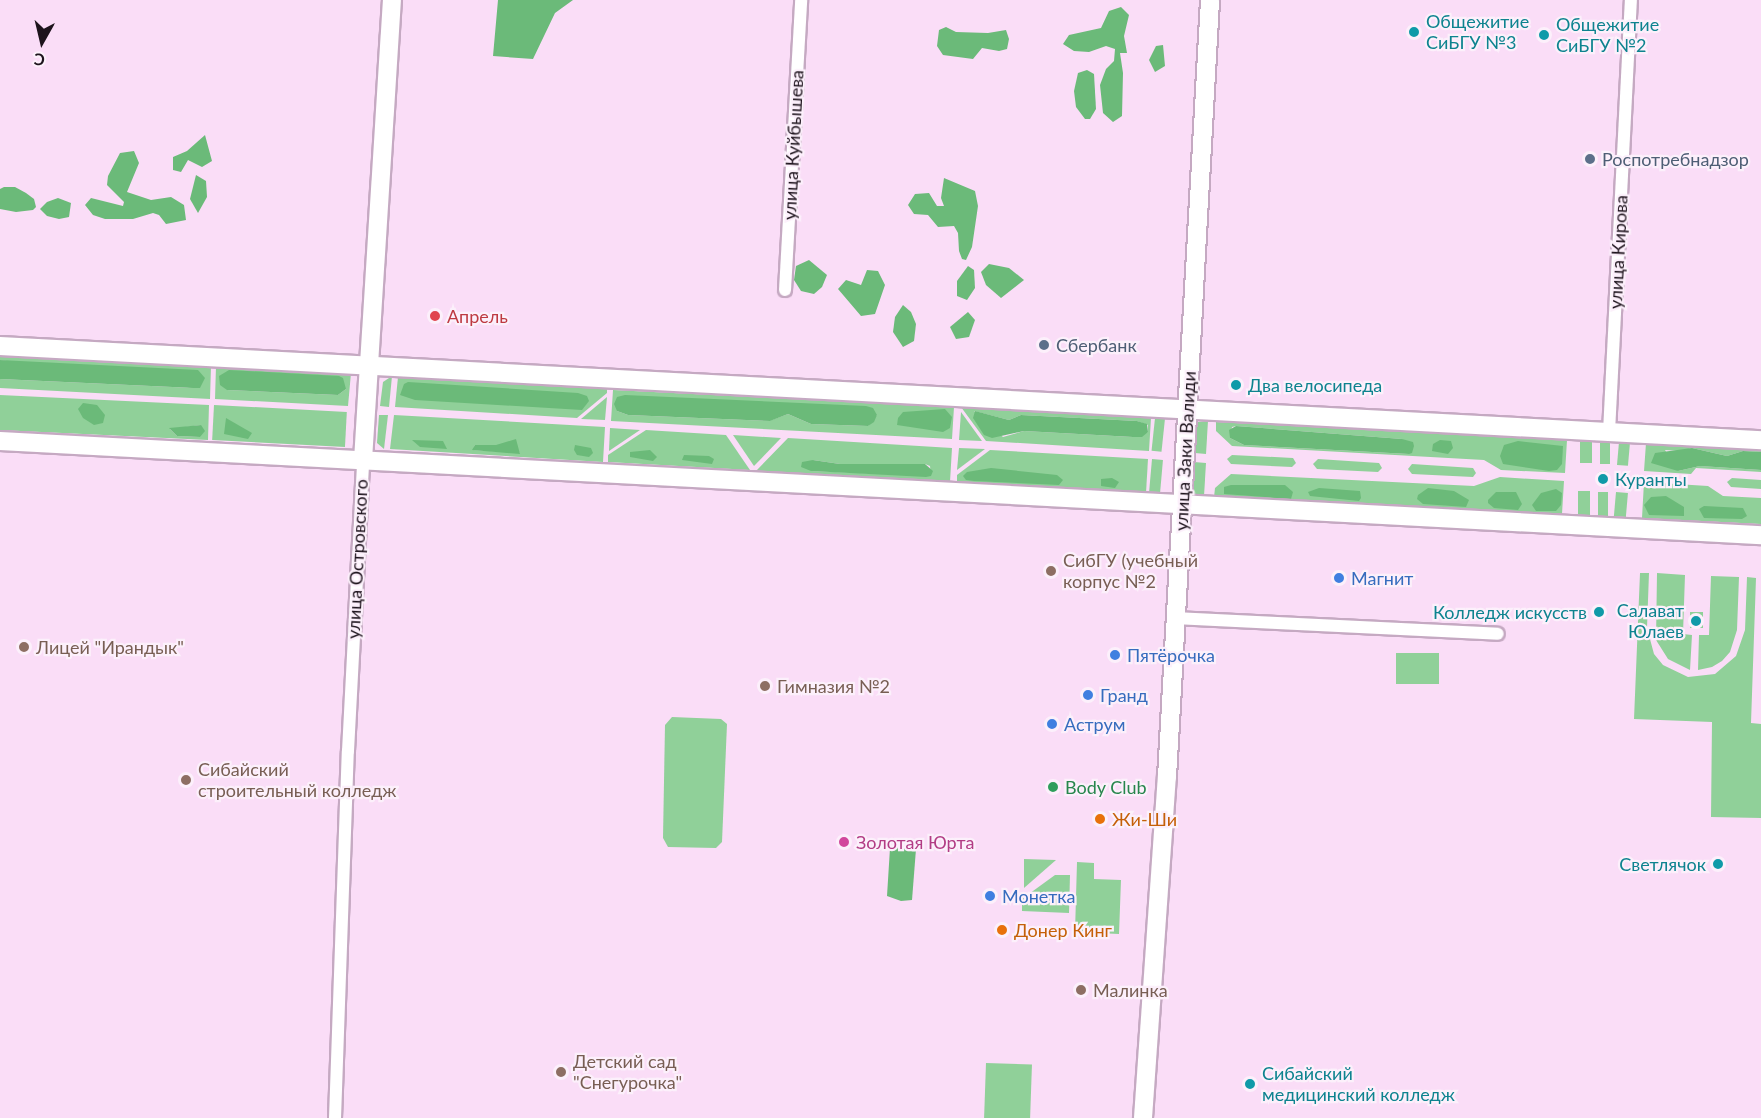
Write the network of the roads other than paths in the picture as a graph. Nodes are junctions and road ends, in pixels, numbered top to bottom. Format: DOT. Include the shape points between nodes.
graph roads {
  1 [pos="392,0"];
  2 [pos="801,0"];
  3 [pos="1210,0"];
  4 [pos="1631,0"];
  5 [pos="784,290"];
  6 [pos="0,346"];
  7 [pos="370,366"];
  8 [pos="1187,409"];
  9 [pos="1609,432"];
  10 [pos="1761,440"];
  11 [pos="0,441"];
  12 [pos="363,460"];
  13 [pos="1182,504"];
  14 [pos="1761,535"];
  15 [pos="1175,618"];
  16 [pos="1498,634"];
  17 [pos="335,1118"];
  18 [pos="1143,1118"];
  1 -- 7 [label="main road, улица Островского"];
  2 -- 5 [label="street, улица Куйбышева"];
  3 -- 8 [label="main road, улица Заки Валиди"];
  4 -- 9 [label="street, улица Кирова"];
  6 -- 7 [label="main road"];
  7 -- 8 [label="main road"];
  7 -- 12 [label="main road, улица Островского"];
  8 -- 9 [label="main road"];
  8 -- 13 [label="main road, улица Заки Валиди"];
  9 -- 10 [label="main road"];
  11 -- 12 [label="main road"];
  12 -- 13 [label="main road"];
  12 -- 17 [label="street, улица Островского"];
  13 -- 14 [label="main road"];
  13 -- 15 [label="main road, улица Заки Валиди"];
  15 -- 16 [label="street"];
  15 -- 18 [label="main road, улица Заки Валиди"];
}
